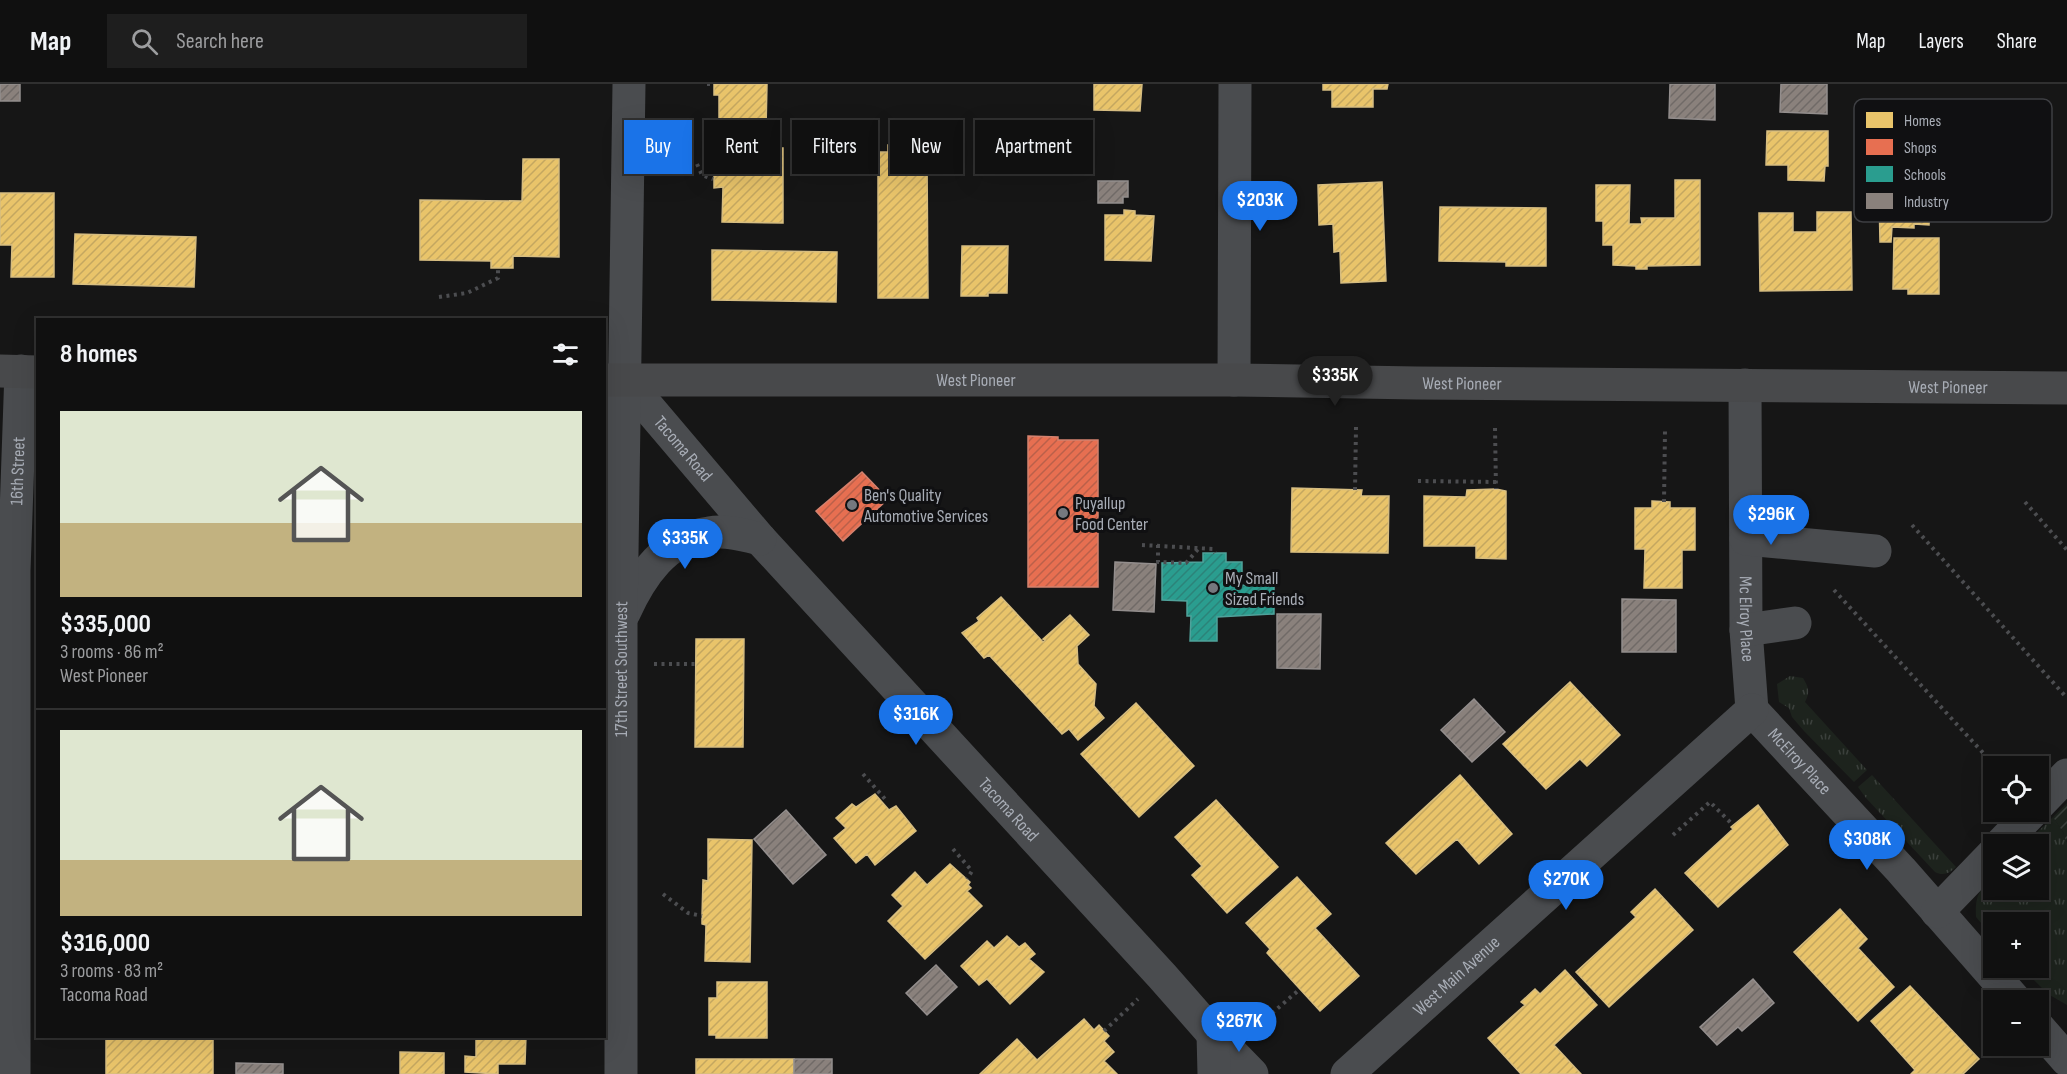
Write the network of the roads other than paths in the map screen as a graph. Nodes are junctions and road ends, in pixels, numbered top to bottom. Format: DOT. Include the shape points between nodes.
graph roads {
  1 [pos="629,84"];
  2 [pos="1235,84"];
  3 [pos="20,371"];
  4 [pos="615,380"];
  5 [pos="1234,380"];
  6 [pos="1745,385"];
  7 [pos="2067,388"];
  8 [pos="760,538"];
  9 [pos="1746,538"];
  10 [pos="1875,550"];
  11 [pos="621,620"];
  12 [pos="1795,623"];
  13 [pos="1746,630"];
  14 [pos="1752,710"];
  15 [pos="2067,775"];
  16 [pos="2049,794"];
  17 [pos="2022,822"];
  18 [pos="2011,834"];
  19 [pos="1983,864"];
  20 [pos="1937,912"];
  21 [pos="2006,990"];
  22 [pos="2049,1040"];
  23 [pos="1219,1053"];
  24 [pos="2067,1060"];
  25 [pos="14,1074"];
  26 [pos="621,1074"];
  27 [pos="1252,1074"];
  28 [pos="1347,1074"];
  1 -- 4 [label="street, 17th Street Southwest"];
  2 -- 5 [label="street"];
  3 -- 25 [label="street, 16th Street" via="14,571"];
  4 -- 5 [label="main road, West Pioneer"];
  4 -- 8 [label="street, Tacoma Road"];
  4 -- 11 [label="street, 17th Street Southwest"];
  5 -- 6 [label="main road, West Pioneer"];
  6 -- 7 [label="main road, West Pioneer"];
  6 -- 9 [label="street, Mc Elroy Place"];
  8 -- 11 [label="street" via="710,532 675,545 646,571"];
  8 -- 23 [label="street, Tacoma Road" via="1162,976"];
  9 -- 10 [label="street"];
  9 -- 13 [label="street, Mc Elroy Place"];
  11 -- 26 [label="street, 17th Street Southwest"];
  12 -- 13 [label="street"];
  13 -- 14 [label="street, Mc Elroy Place"];
  14 -- 20 [label="street, McElroy Place"];
  14 -- 28 [label="street, West Main Avenue"];
  15 -- 16 [label="street"];
  17 -- 18 [label="street"];
  19 -- 20 [label="street"];
  20 -- 21 [label="street, McElroy Place"];
  22 -- 24 [label="street"];
  23 -- 27 [label="street, Tacoma Road"];
}
